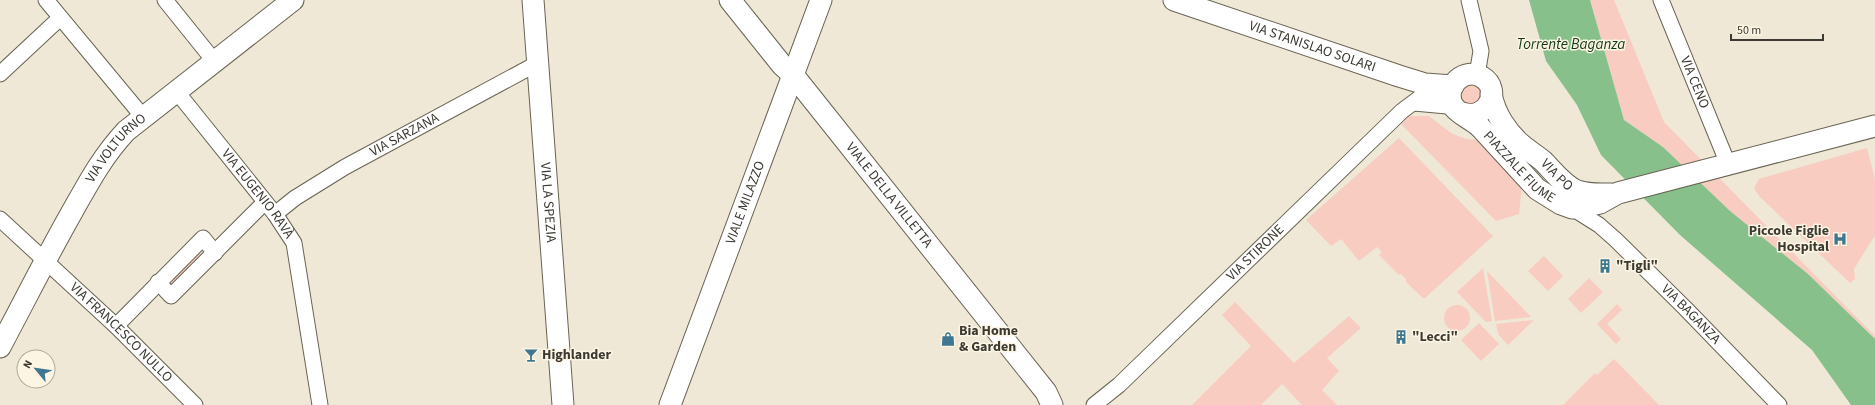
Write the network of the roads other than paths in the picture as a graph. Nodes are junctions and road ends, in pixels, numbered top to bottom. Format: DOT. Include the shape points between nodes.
graph roads {
  1 [pos="46,0"];
  2 [pos="165,0"];
  3 [pos="292,0"];
  4 [pos="533,0"];
  5 [pos="730,0"];
  6 [pos="821,0"];
  7 [pos="1174,0"];
  8 [pos="1469,0"];
  9 [pos="1661,0"];
  10 [pos="60,18"];
  11 [pos="215,62"];
  12 [pos="538,62"];
  13 [pos="0,74"];
  14 [pos="1477,75"];
  15 [pos="794,76"];
  16 [pos="1452,87"];
  17 [pos="177,92"];
  18 [pos="1491,94"];
  19 [pos="1414,103"];
  20 [pos="1460,112"];
  21 [pos="144,118"];
  22 [pos="1875,126"];
  23 [pos="1521,144"];
  24 [pos="1723,166"];
  25 [pos="1613,195"];
  26 [pos="1581,207"];
  27 [pos="270,208"];
  28 [pos="0,219"];
  29 [pos="46,260"];
  30 [pos="116,326"];
  31 [pos="0,347"];
  32 [pos="1119,385"];
  33 [pos="1049,398"];
  34 [pos="195,405"];
  35 [pos="320,405"];
  36 [pos="558,405"];
  37 [pos="670,405"];
  38 [pos="1063,405"];
  39 [pos="1094,405"];
  40 [pos="1108,405"];
  41 [pos="1779,405"];
  1 -- 10 [label="street"];
  2 -- 11 [label="street"];
  3 -- 11 [label="street, VIA VOLTURNO"];
  4 -- 12 [label="street, VIA LA SPEZIA"];
  5 -- 15 [label="street, VIALE DELLA VILLETTA" via="782,65"];
  6 -- 15 [label="street, VIALE MILAZZO"];
  7 -- 16 [label="street, VIA STANISLAO SOLARI" via="1399,76 1426,84"];
  8 -- 14 [label="street" via="1481,51"];
  9 -- 24 [label="street, VIA CENO"];
  10 -- 13 [label="street"];
  10 -- 21 [label="street"];
  11 -- 17 [label="street, VIA VOLTURNO"];
  12 -- 27 [label="street, VIA SARZANA" via="345,167 296,198"];
  12 -- 36 [label="street, VIA LA SPEZIA"];
  14 -- 16 [label="street" via="1464,75 1456,80"];
  14 -- 18 [label="street" via="1487,82"];
  15 -- 33 [label="street, VIALE DELLA VILLETTA"];
  15 -- 37 [label="street, VIALE MILAZZO"];
  16 -- 19 [label="street" via="1422,96"];
  16 -- 20 [label="street" via="1451,100"];
  17 -- 21 [label="street, VIA VOLTURNO"];
  17 -- 27 [label="street, VIA EUGENIO RAVÀ"];
  18 -- 20 [label="street, PIAZZALE FIUME" via="1490,103 1484,110 1471,115"];
  18 -- 23 [label="street, VIA PO" via="1500,120"];
  19 -- 20 [label="street, PIAZZALE FIUME" via="1447,106"];
  19 -- 32 [label="street, VIA STIRONE" via="1392,120"];
  20 -- 26 [label="street, PIAZZALE FIUME" via="1484,131 1537,189 1554,201"];
  21 -- 29 [label="street, VIA VOLTURNO" via="126,131 100,162"];
  22 -- 24 [label="street"];
  23 -- 25 [label="street, VIA PO" via="1571,188 1589,194"];
  23 -- 26 [label="street" via="1529,158 1557,188"];
  24 -- 25 [label="street"];
  25 -- 26 [label="street"];
  26 -- 41 [label="street, VIA BAGANZA" via="1596,214 1601,226"];
  27 -- 30 [label="street, VIA SARZANA" via="215,253 172,296 158,282"];
  27 -- 35 [label="street, VIA EUGENIO RAVÀ" via="294,243"];
  28 -- 29 [label="street, VIA FRANCESCO NULLO"];
  29 -- 30 [label="street, VIA FRANCESCO NULLO"];
  29 -- 31 [label="street, VIA VOLTURNO"];
  30 -- 34 [label="street, VIA FRANCESCO NULLO"];
  32 -- 39 [label="street, VIA STIRONE"];
  32 -- 40 [label="street, VIA STIRONE"];
  33 -- 38 [label="street, VIALE DELLA VILLETTA"];
}
